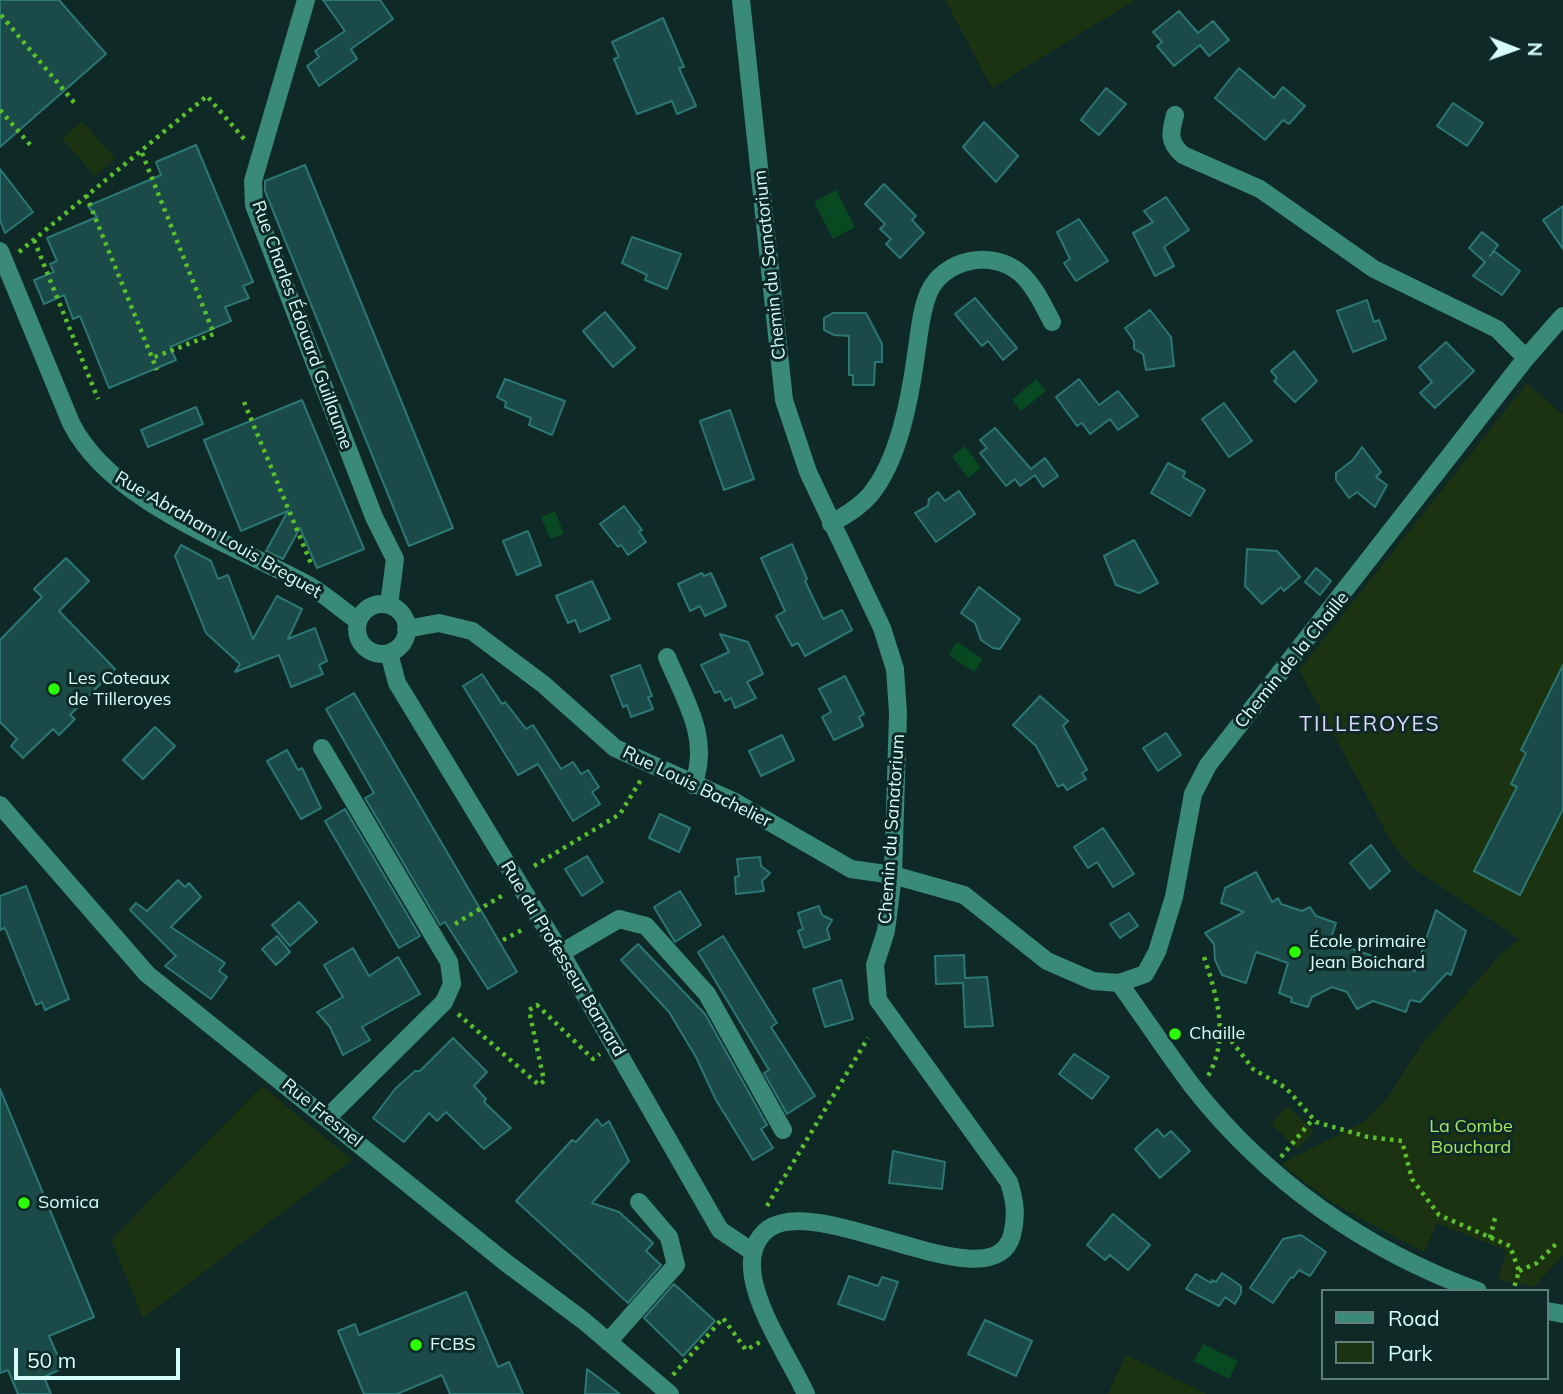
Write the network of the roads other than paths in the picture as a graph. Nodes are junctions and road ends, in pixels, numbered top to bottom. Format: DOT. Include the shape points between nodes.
graph roads {
  1 [pos="306,0"];
  2 [pos="741,0"];
  3 [pos="1175,115"];
  4 [pos="3,258"];
  5 [pos="1563,316"];
  6 [pos="1052,322"];
  7 [pos="1526,358"];
  8 [pos="831,524"];
  9 [pos="389,605"];
  10 [pos="358,621"];
  11 [pos="406,629"];
  12 [pos="389,653"];
  13 [pos="667,657"];
  14 [pos="322,748"];
  15 [pos="693,785"];
  16 [pos="0,804"];
  17 [pos="893,875"];
  18 [pos="561,953"];
  19 [pos="1119,983"];
  20 [pos="327,1118"];
  21 [pos="783,1130"];
  22 [pos="639,1202"];
  23 [pos="752,1252"];
  24 [pos="1474,1289"];
  25 [pos="608,1342"];
  26 [pos="667,1392"];
  27 [pos="806,1394"];
  1 -- 9 [label="street, Rue Charles Édouard Guillaume" via="253,181 254,205 374,517 396,559"];
  2 -- 8 [label="street, Chemin du Sanatorium" via="784,400 807,472"];
  3 -- 7 [label="street" via="1172,146 1183,155 1260,189 1374,269 1497,329"];
  4 -- 10 [label="street, Rue Abraham Louis Breguet" via="76,433 105,470 132,491 313,588"];
  5 -- 7 [label="street, Chemin de la Chaille"];
  6 -- 8 [label="street" via="1032,288 1009,265 978,260 944,271 929,293 904,420 884,470 858,508"];
  7 -- 19 [label="street, Chemin de la Chaille" via="1208,765 1193,794 1174,897 1157,952 1145,974"];
  8 -- 17 [label="street, Chemin du Sanatorium" via="882,628 895,669"];
  9 -- 10 [label="street" via="367,609"];
  9 -- 11 [label="street" via="402,615"];
  10 -- 12 [label="street" via="358,637 367,649"];
  11 -- 12 [label="street" via="402,644"];
  11 -- 15 [label="street, Rue Louis Bachelier" via="439,623 472,631 543,684 615,748"];
  12 -- 18 [label="street, Rue du Professeur Barnard" via="397,683"];
  13 -- 15 [label="street" via="701,745 701,765"];
  14 -- 20 [label="street" via="449,962 452,984 444,1002"];
  15 -- 17 [label="street, Rue Louis Bachelier" via="735,802 852,869"];
  16 -- 20 [label="street, Rue Fresnel" via="147,974"];
  17 -- 19 [label="street, Rue Louis Bachelier" via="964,895 1047,961 1093,981"];
  17 -- 23 [label="street, Chemin du Sanatorium" via="886,931 874,965 878,1000 1009,1182 1016,1218 1011,1239 1001,1252 987,1259 967,1259 822,1221 790,1222 775,1224 760,1235"];
  18 -- 21 [label="street" via="619,919 646,926 707,995"];
  18 -- 23 [label="street, Rue du Professeur Barnard" via="720,1230"];
  19 -- 24 [label="street" via="1194,1088 1261,1162 1305,1199 1368,1241"];
  20 -- 25 [label="street, Rue Fresnel"];
  22 -- 25 [label="street" via="669,1237 676,1265"];
  23 -- 27 [label="street" via="753,1278 761,1301"];
  25 -- 26 [label="street, Rue Fresnel"];
}
